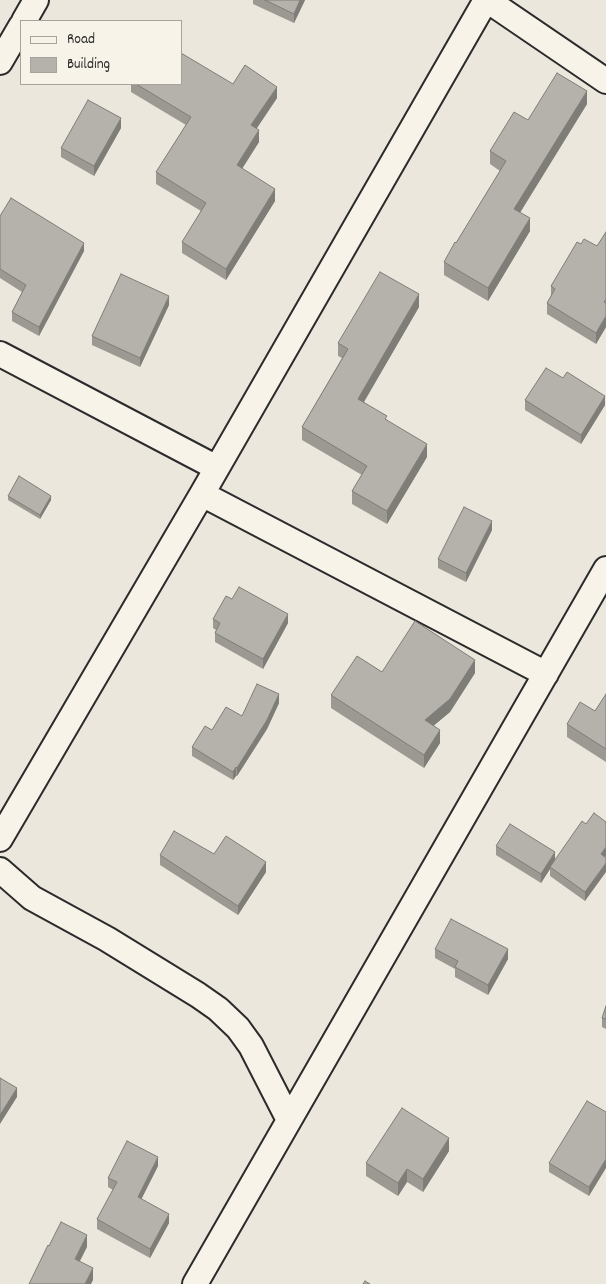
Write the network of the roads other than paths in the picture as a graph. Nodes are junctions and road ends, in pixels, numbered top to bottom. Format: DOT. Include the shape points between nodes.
graph roads {
  1 [pos="36,0"];
  2 [pos="487,0"];
  3 [pos="25,20"];
  4 [pos="20,28"];
  5 [pos="0,62"];
  6 [pos="606,81"];
  7 [pos="0,354"];
  8 [pos="217,468"];
  9 [pos="202,494"];
  10 [pos="606,569"];
  11 [pos="546,674"];
  12 [pos="0,839"];
  13 [pos="0,870"];
  14 [pos="289,1120"];
  15 [pos="194,1284"];
  1 -- 3 [label="street"];
  2 -- 6 [label="street"];
  2 -- 8 [label="street"];
  4 -- 5 [label="street"];
  7 -- 8 [label="street"];
  8 -- 9 [label="street"];
  9 -- 11 [label="street"];
  9 -- 12 [label="street"];
  10 -- 11 [label="street"];
  11 -- 14 [label="street"];
  13 -- 14 [label="street" via="32,898 115,944 218,1009 251,1046"];
  14 -- 15 [label="street"];
}
